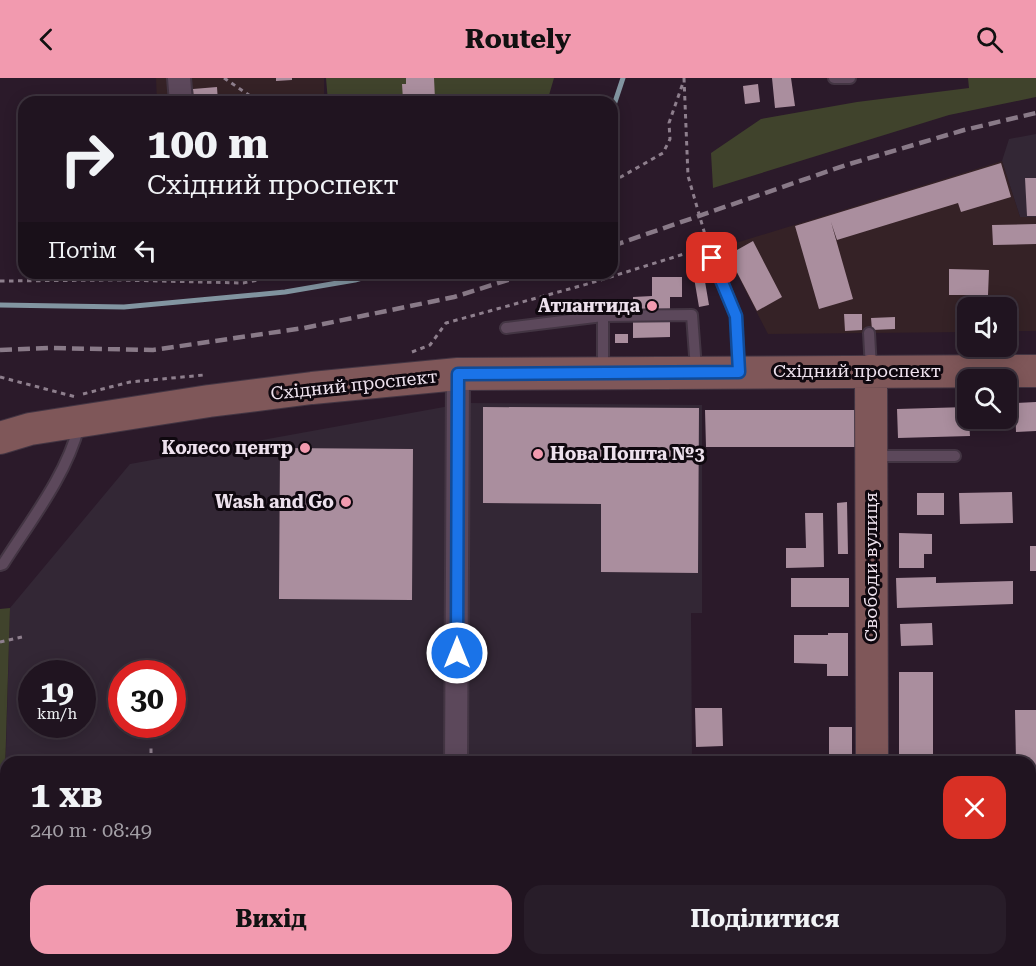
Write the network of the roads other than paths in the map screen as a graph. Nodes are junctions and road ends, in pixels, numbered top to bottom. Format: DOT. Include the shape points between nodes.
graph roads {
  1 [pos="179,78"];
  2 [pos="834,78"];
  3 [pos="850,78"];
  4 [pos="180,96"];
  5 [pos="712,258"];
  6 [pos="603,316"];
  7 [pos="506,328"];
  8 [pos="869,333"];
  9 [pos="871,371"];
  10 [pos="1036,371"];
  11 [pos="696,372"];
  12 [pos="739,372"];
  13 [pos="603,373"];
  14 [pos="458,374"];
  15 [pos="78,409"];
  16 [pos="0,438"];
  17 [pos="871,456"];
  18 [pos="955,456"];
  19 [pos="0,565"];
  20 [pos="456,756"];
  21 [pos="872,756"];
  1 -- 4 [label="street"];
  2 -- 3 [label="lane"];
  5 -- 12 [label="lane" via="736,316"];
  6 -- 7 [label="lane"];
  6 -- 11 [label="lane" via="692,315"];
  6 -- 13 [label="lane"];
  8 -- 9 [label="lane"];
  9 -- 10 [label="main road, Східний проспект"];
  9 -- 12 [label="main road, Східний проспект"];
  9 -- 17 [label="main road, Свободи вулиця"];
  11 -- 12 [label="main road, Східний проспект"];
  11 -- 13 [label="main road, Східний проспект"];
  13 -- 14 [label="main road, Східний проспект"];
  14 -- 15 [label="main road, Східний проспект"];
  14 -- 20 [label="street"];
  15 -- 16 [label="main road, Східний проспект"];
  15 -- 19 [label="lane" via="74,445 66,464"];
  17 -- 18 [label="lane"];
  17 -- 21 [label="main road, Свободи вулиця"];
}
